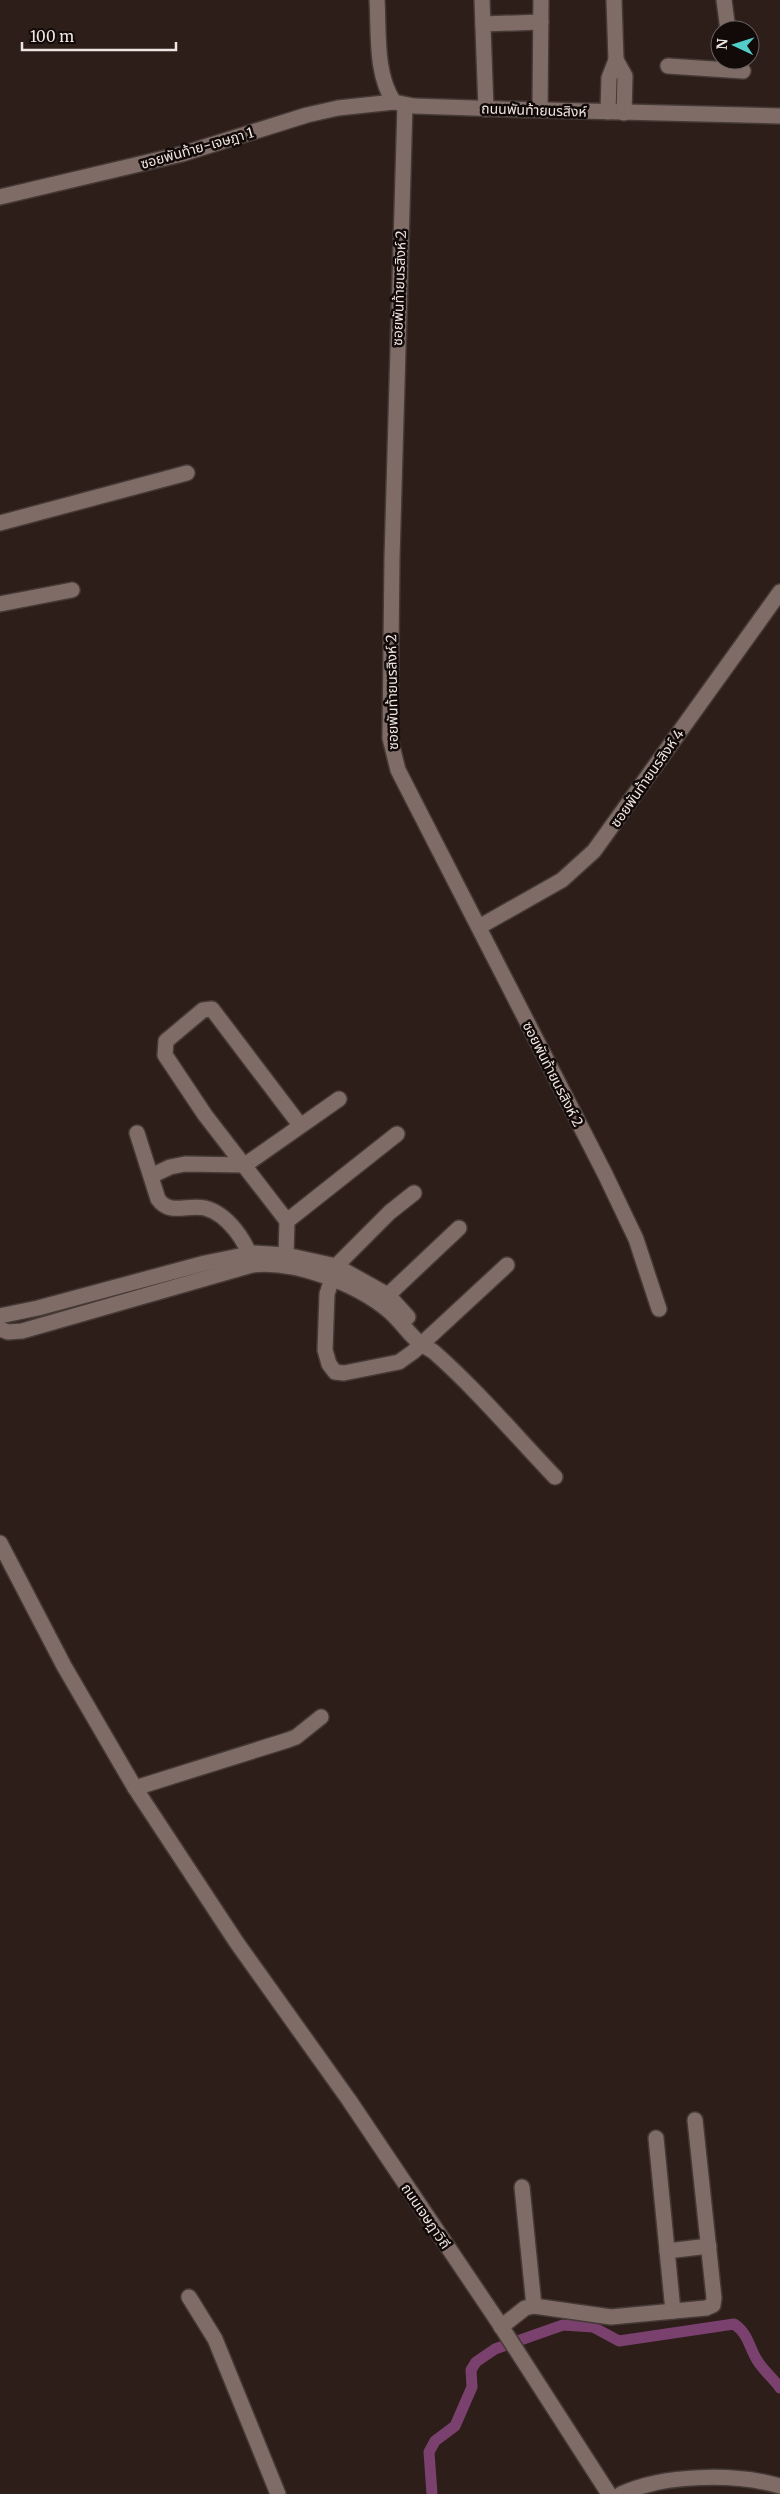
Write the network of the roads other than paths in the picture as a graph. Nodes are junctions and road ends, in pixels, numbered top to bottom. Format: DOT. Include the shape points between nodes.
graph roads {
  1 [pos="377,0"];
  2 [pos="482,0"];
  3 [pos="541,0"];
  4 [pos="614,0"];
  5 [pos="724,0"];
  6 [pos="727,20"];
  7 [pos="541,22"];
  8 [pos="483,24"];
  9 [pos="616,60"];
  10 [pos="668,66"];
  11 [pos="710,66"];
  12 [pos="740,70"];
  13 [pos="743,71"];
  14 [pos="399,103"];
  15 [pos="486,108"];
  16 [pos="540,110"];
  17 [pos="608,112"];
  18 [pos="624,112"];
  19 [pos="780,116"];
  20 [pos="0,197"];
  21 [pos="187,473"];
  22 [pos="0,523"];
  23 [pos="72,590"];
  24 [pos="780,592"];
  25 [pos="0,604"];
  26 [pos="479,927"];
  27 [pos="339,1099"];
  28 [pos="300,1125"];
  29 [pos="137,1133"];
  30 [pos="397,1134"];
  31 [pos="245,1165"];
  32 [pos="151,1176"];
  33 [pos="414,1193"];
  34 [pos="287,1221"];
  35 [pos="459,1228"];
  36 [pos="286,1255"];
  37 [pos="251,1260"];
  38 [pos="507,1265"];
  39 [pos="334,1272"];
  40 [pos="388,1295"];
  41 [pos="659,1309"];
  42 [pos="0,1316"];
  43 [pos="0,1329"];
  44 [pos="426,1344"];
  45 [pos="555,1478"];
  46 [pos="0,1544"];
  47 [pos="321,1717"];
  48 [pos="135,1788"];
  49 [pos="695,2120"];
  50 [pos="656,2138"];
  51 [pos="522,2186"];
  52 [pos="709,2246"];
  53 [pos="667,2251"];
  54 [pos="189,2297"];
  55 [pos="534,2306"];
  56 [pos="673,2311"];
  57 [pos="501,2327"];
  58 [pos="780,2486"];
  59 [pos="278,2494"];
  60 [pos="609,2494"];
  61 [pos="621,2494"];
  1 -- 14 [label="street" via="381,68 388,94"];
  2 -- 8 [label="street"];
  3 -- 7 [label="street"];
  4 -- 9 [label="street"];
  5 -- 6 [label="street"];
  7 -- 8 [label="street"];
  7 -- 16 [label="street"];
  8 -- 15 [label="street"];
  9 -- 17 [label="street" via="609,78"];
  9 -- 18 [label="street" via="625,76"];
  10 -- 11 [label="street"];
  12 -- 13 [label="street"];
  14 -- 15 [label="street, ถนนพันท้ายนรสิงห์"];
  14 -- 20 [label="street, ซอยพันท้าย-เจษฎา 1" via="338,108 307,115 182,154"];
  14 -- 26 [label="street, ซอยพันท้ายนรสิงห์ 2" via="390,738 398,770"];
  15 -- 16 [label="street, ถนนพันท้ายนรสิงห์"];
  16 -- 17 [label="street, ถนนพันท้ายนรสิงห์"];
  17 -- 18 [label="street, ถนนพันท้ายนรสิงห์"];
  18 -- 19 [label="street, ถนนพันท้ายนรสิงห์"];
  21 -- 22 [label="street"];
  23 -- 25 [label="street"];
  24 -- 26 [label="street, ซอยพันท้ายนรสิงห์ 4" via="594,851 562,880"];
  26 -- 41 [label="street, ซอยพันท้ายนรสิงห์ 2" via="636,1239"];
  27 -- 28 [label="street"];
  28 -- 31 [label="street"];
  28 -- 31 [label="street" via="212,1009 203,1010 166,1041 165,1055"];
  29 -- 32 [label="street"];
  30 -- 34 [label="street"];
  31 -- 32 [label="street" via="185,1164"];
  31 -- 34 [label="street"];
  32 -- 37 [label="street" via="162,1205 176,1209 205,1208 218,1214 245,1243"];
  33 -- 39 [label="street" via="390,1212"];
  34 -- 36 [label="street"];
  35 -- 40 [label="street"];
  36 -- 37 [label="street"];
  36 -- 39 [label="street"];
  37 -- 39 [label="street"];
  37 -- 42 [label="street" via="205,1263"];
  37 -- 43 [label="street" via="22,1331"];
  38 -- 44 [label="street"];
  39 -- 40 [label="street"];
  39 -- 44 [label="street" via="347,1284 375,1300"];
  39 -- 44 [label="street" via="327,1294 325,1350 335,1372 398,1362"];
  40 -- 44 [label="street"];
  44 -- 45 [label="street"];
  46 -- 48 [label="street, ถนนเจษฎาวิถี" via="64,1666"];
  47 -- 48 [label="street" via="296,1737"];
  48 -- 57 [label="street, ถนนเจษฎาวิถี" via="237,1943 349,2100"];
  49 -- 52 [label="street"];
  50 -- 53 [label="street"];
  51 -- 55 [label="street"];
  52 -- 53 [label="street"];
  52 -- 56 [label="street" via="713,2305"];
  53 -- 56 [label="street"];
  54 -- 59 [label="street" via="215,2339"];
  55 -- 56 [label="street" via="611,2318"];
  55 -- 57 [label="street" via="525,2308"];
  57 -- 60 [label="street, ถนนเจษฎาวิถี"];
  58 -- 61 [label="street" via="741,2479 675,2480"];
}
